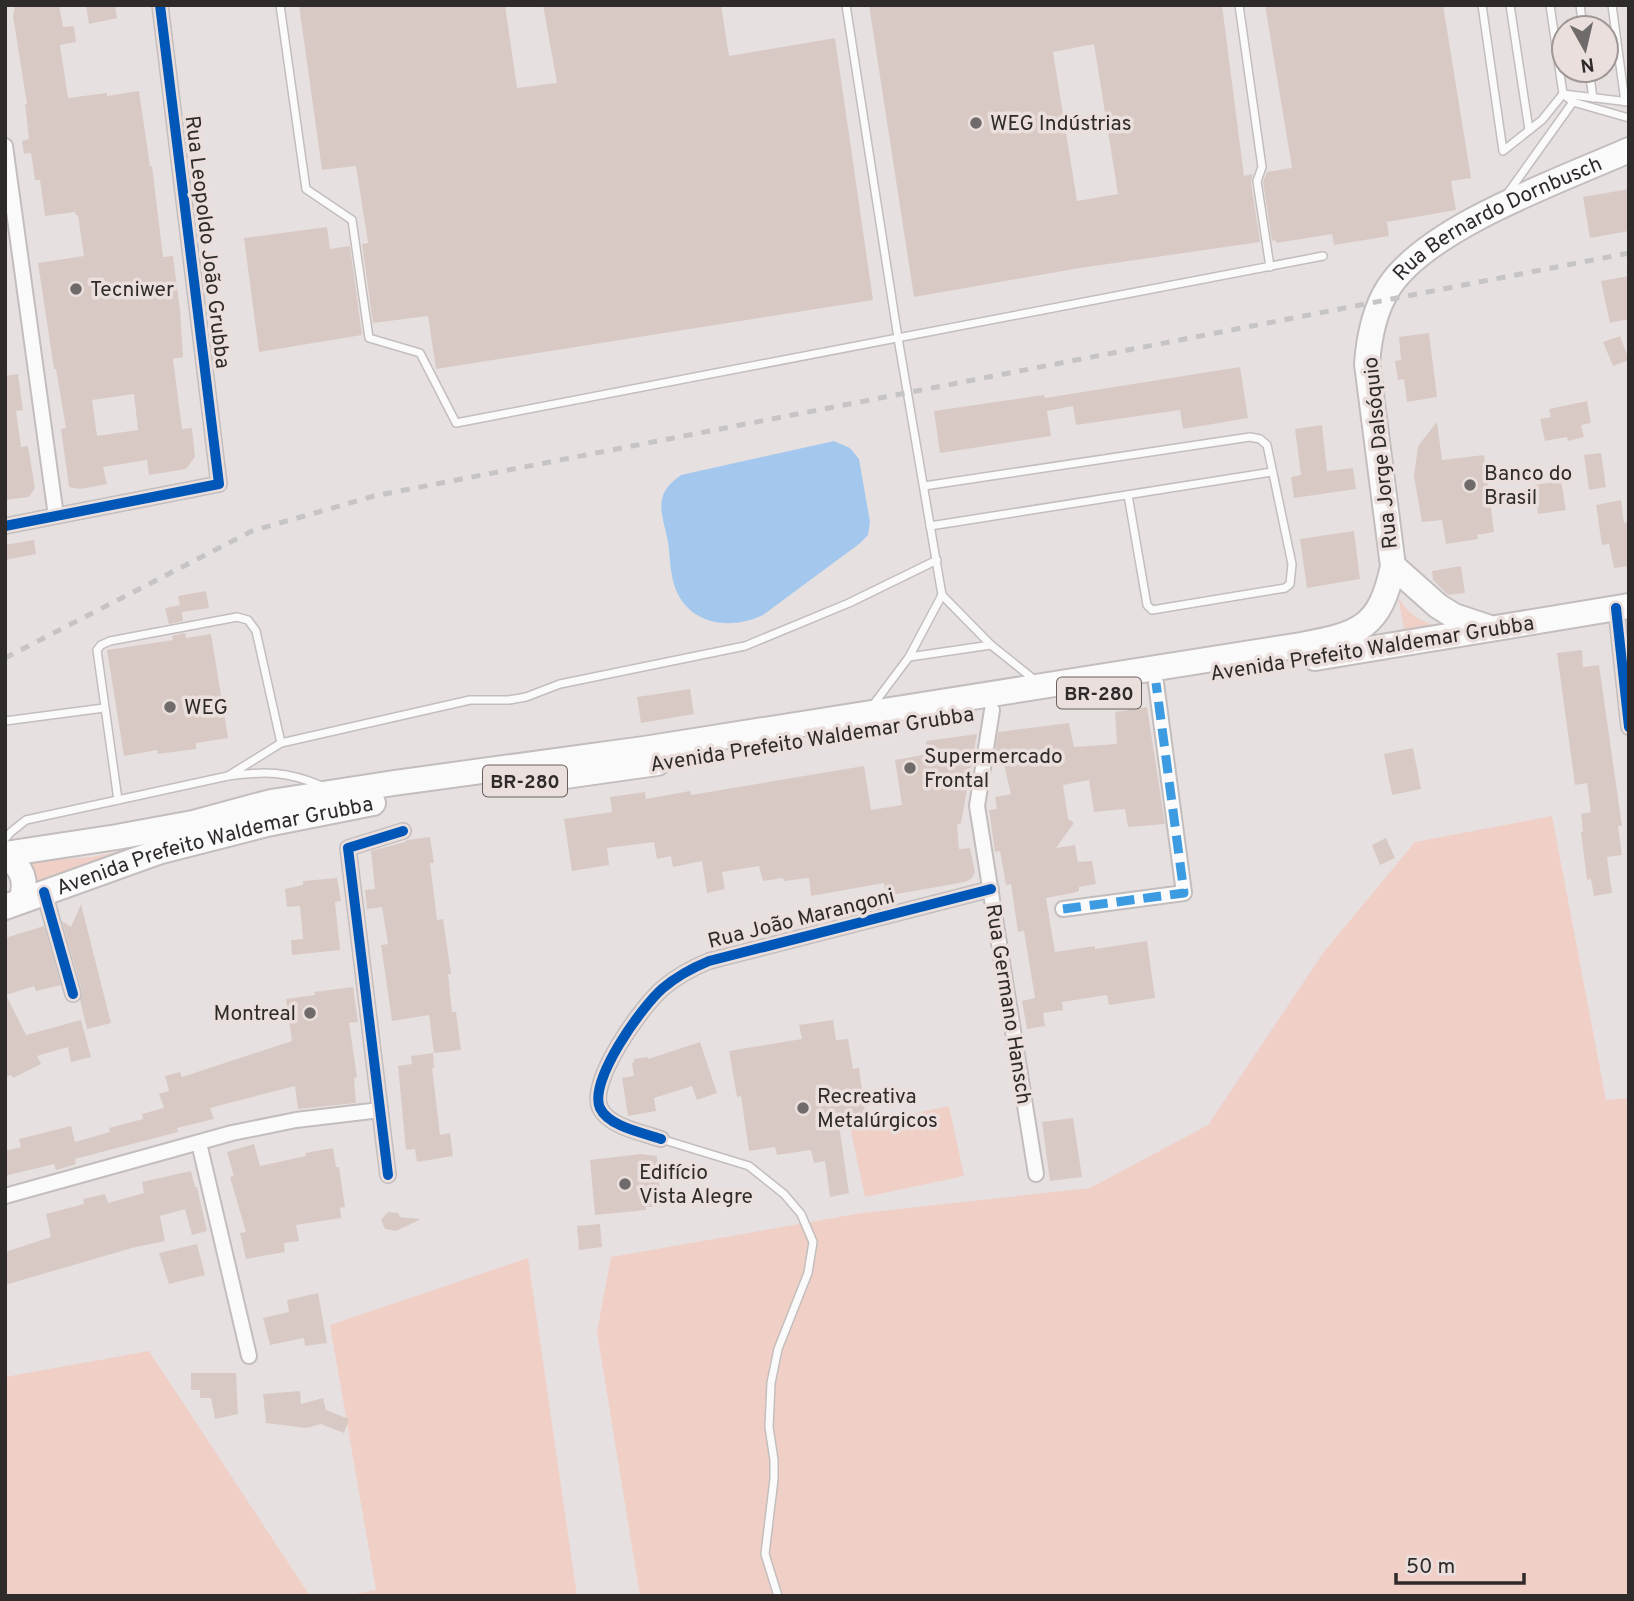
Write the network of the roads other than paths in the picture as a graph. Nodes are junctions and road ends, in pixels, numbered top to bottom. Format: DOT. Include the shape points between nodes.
graph roads {
  1 [pos="160,5"];
  2 [pos="280,5"];
  3 [pos="846,5"];
  4 [pos="1239,5"];
  5 [pos="1482,5"];
  6 [pos="1510,5"];
  7 [pos="1550,5"];
  8 [pos="1612,5"];
  9 [pos="1591,84"];
  10 [pos="1563,94"];
  11 [pos="1593,98"];
  12 [pos="1573,102"];
  13 [pos="1627,102"];
  14 [pos="1629,118"];
  15 [pos="1529,130"];
  16 [pos="5,146"];
  17 [pos="1629,150"];
  18 [pos="1497,208"];
  19 [pos="1323,256"];
  20 [pos="1270,267"];
  21 [pos="1381,301"];
  22 [pos="898,338"];
  23 [pos="1272,472"];
  24 [pos="923,486"];
  25 [pos="1128,495"];
  26 [pos="56,516"];
  27 [pos="5,526"];
  28 [pos="930,526"];
  29 [pos="937,560"];
  30 [pos="1393,566"];
  31 [pos="942,595"];
  32 [pos="1622,607"];
  33 [pos="1492,629"];
  34 [pos="1347,635"];
  35 [pos="991,645"];
  36 [pos="909,657"];
  37 [pos="1156,683"];
  38 [pos="1042,686"];
  39 [pos="104,708"];
  40 [pos="992,710"];
  41 [pos="867,714"];
  42 [pos="5,721"];
  43 [pos="1629,727"];
  44 [pos="281,743"];
  45 [pos="228,776"];
  46 [pos="336,792"];
  47 [pos="118,800"];
  48 [pos="403,831"];
  49 [pos="5,839"];
  50 [pos="5,854"];
  51 [pos="991,889"];
  52 [pos="23,900"];
  53 [pos="1062,909"];
  54 [pos="73,994"];
  55 [pos="380,1110"];
  56 [pos="661,1139"];
  57 [pos="199,1143"];
  58 [pos="1037,1174"];
  59 [pos="388,1175"];
  60 [pos="5,1196"];
  61 [pos="249,1356"];
  62 [pos="778,1596"];
  1 -- 26 [label="street, Rua Leopoldo João Grubba" via="219,484"];
  2 -- 22 [label="lane" via="306,190 352,220 369,338 420,353 456,423"];
  3 -- 22 [label="lane"];
  4 -- 20 [label="lane" via="1262,167 1256,181"];
  5 -- 15 [label="lane" via="1503,150"];
  6 -- 15 [label="lane"];
  7 -- 10 [label="lane"];
  8 -- 13 [label="lane"];
  9 -- 11 [label="lane"];
  10 -- 11 [label="lane"];
  10 -- 12 [label="lane"];
  10 -- 15 [label="lane"];
  11 -- 13 [label="lane"];
  12 -- 14 [label="lane"];
  12 -- 18 [label="lane"];
  16 -- 26 [label="street"];
  17 -- 18 [label="highway, Rua Bernardo Dornbusch"];
  18 -- 21 [label="highway, Rua Bernardo Dornbusch" via="1426,249 1399,273"];
  19 -- 20 [label="lane"];
  20 -- 22 [label="lane"];
  21 -- 30 [label="highway, Rua Jorge Dalsóquio" via="1367,364"];
  22 -- 24 [label="lane"];
  23 -- 24 [label="lane" via="1267,445 1250,437"];
  23 -- 25 [label="lane"];
  23 -- 25 [label="lane" via="1292,564 1290,584 1158,611 1147,605"];
  24 -- 28 [label="lane"];
  25 -- 28 [label="lane"];
  26 -- 27 [label="street"];
  28 -- 29 [label="lane"];
  29 -- 31 [label="lane"];
  29 -- 44 [label="lane" via="745,646 560,684 526,697 470,700"];
  30 -- 33 [label="highway, Rua Jorge Dalsóquio" via="1438,606"];
  30 -- 34 [label="highway, Rua Jorge Dalsóquio" via="1378,612"];
  31 -- 35 [label="lane"];
  31 -- 36 [label="lane"];
  32 -- 33 [label="highway, Avenida Prefeito Waldemar Grubba / BR-280"];
  32 -- 43 [label="street"];
  33 -- 37 [label="highway, Avenida Prefeito Waldemar Grubba / BR-280"];
  34 -- 38 [label="highway, Avenida Prefeito Waldemar Grubba / BR-280"];
  35 -- 36 [label="lane"];
  35 -- 38 [label="lane"];
  36 -- 41 [label="lane"];
  37 -- 40 [label="highway, Avenida Prefeito Waldemar Grubba / BR-280"];
  37 -- 53 [label="street" via="1184,893"];
  38 -- 41 [label="highway, Avenida Prefeito Waldemar Grubba / BR-280"];
  39 -- 42 [label="lane"];
  39 -- 44 [label="lane" via="97,650 101,645 237,617 248,620 256,631"];
  39 -- 47 [label="lane"];
  40 -- 51 [label="street, Rua Germano Hansch" via="977,806"];
  40 -- 52 [label="highway, Avenida Prefeito Waldemar Grubba / BR-280" via="343,808 158,852"];
  41 -- 46 [label="highway, Avenida Prefeito Waldemar Grubba / BR-280"];
  44 -- 45 [label="lane"];
  45 -- 46 [label="lane" via="284,773"];
  45 -- 47 [label="lane"];
  46 -- 50 [label="highway, Avenida Prefeito Waldemar Grubba / BR-280" via="117,837"];
  47 -- 49 [label="lane" via="26,820"];
  48 -- 55 [label="street" via="348,848"];
  50 -- 52 [label="highway" via="23,873"];
  51 -- 56 [label="street, Rua João Marangoni" via="709,961 662,989 600,1079 600,1108 611,1121"];
  51 -- 58 [label="street, Rua Germano Hansch"];
  52 -- 54 [label="street"];
  55 -- 57 [label="street" via="296,1120"];
  55 -- 59 [label="street"];
  56 -- 62 [label="lane" via="749,1166 801,1214 813,1242 808,1273 778,1349 771,1383 769,1427 774,1469 765,1554"];
  57 -- 60 [label="street"];
  57 -- 61 [label="street"];
}
